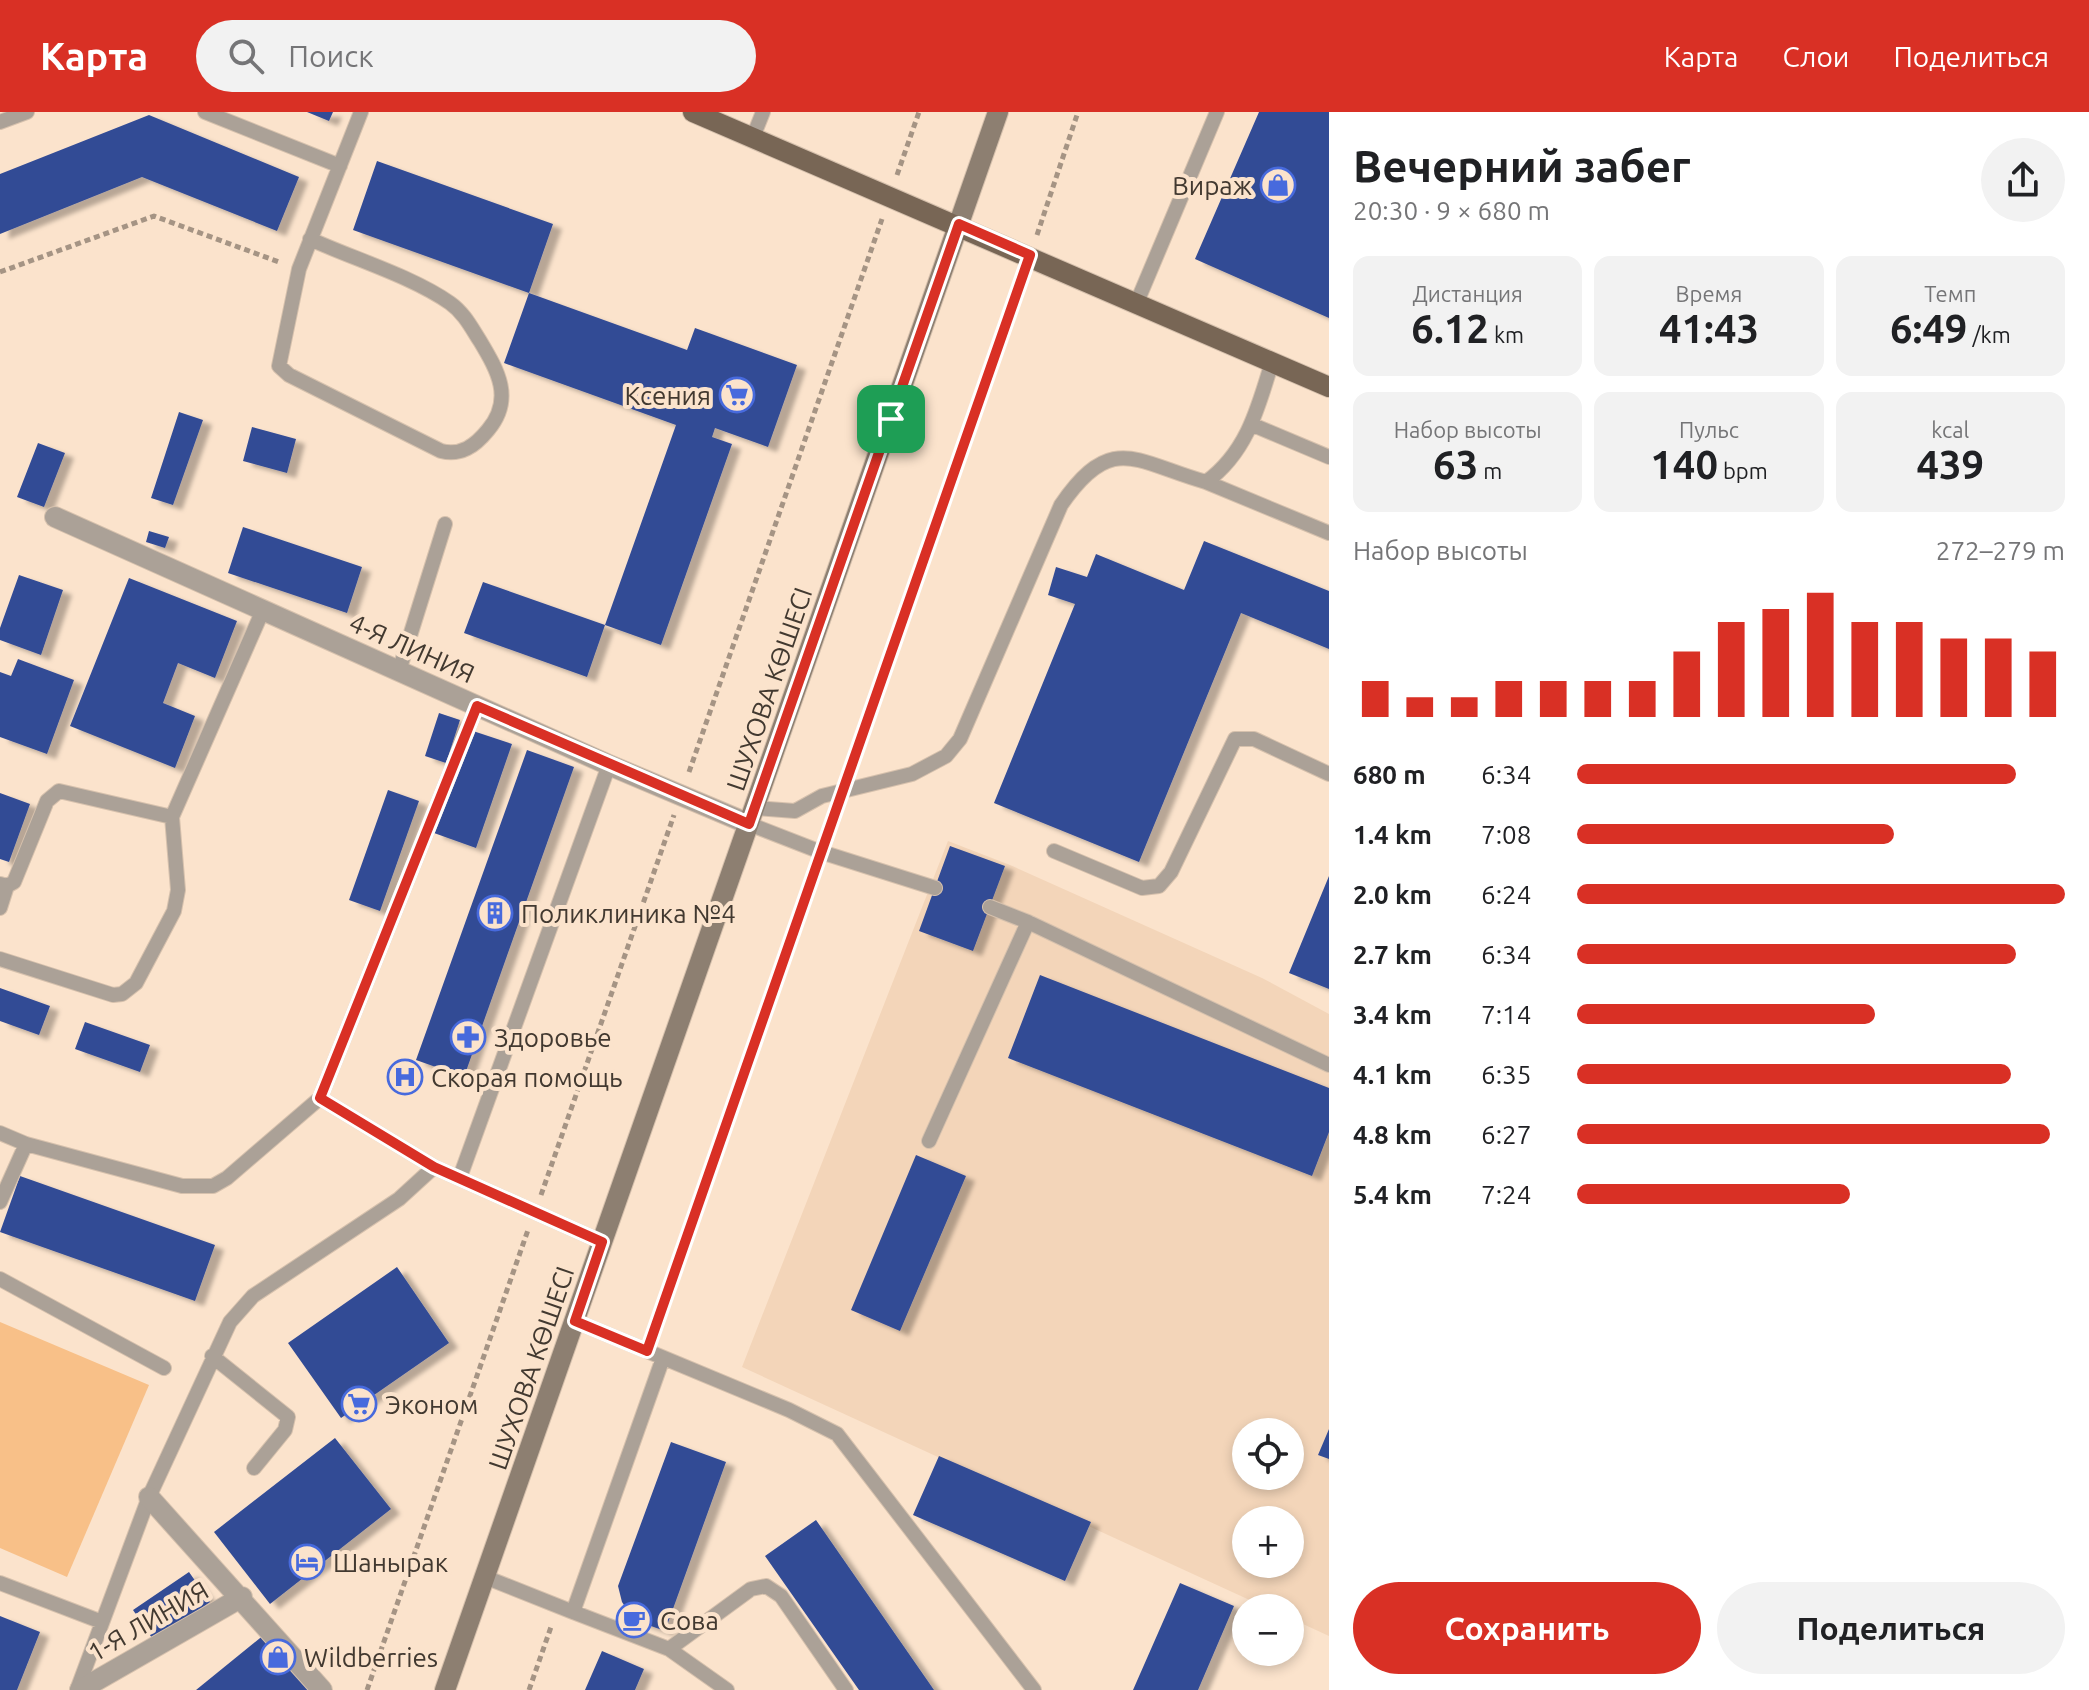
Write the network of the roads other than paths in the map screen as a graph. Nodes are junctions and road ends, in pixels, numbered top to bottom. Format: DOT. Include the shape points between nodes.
graph roads {
  1 [pos="27,112"];
  2 [pos="205,112"];
  3 [pos="361,112"];
  4 [pos="693,112"];
  5 [pos="763,112"];
  6 [pos="998,112"];
  7 [pos="1217,112"];
  8 [pos="0,122"];
  9 [pos="753,137"];
  10 [pos="340,166"];
  11 [pos="959,224"];
  12 [pos="310,239"];
  13 [pos="1137,302"];
  14 [pos="1272,362"];
  15 [pos="1329,387"];
  16 [pos="1253,425"];
  17 [pos="1329,457"];
  18 [pos="1206,482"];
  19 [pos="55,517"];
  20 [pos="445,524"];
  21 [pos="1329,533"];
  22 [pos="263,610"];
  23 [pos="399,671"];
  24 [pos="477,706"];
  25 [pos="609,765"];
  26 [pos="1329,774"];
  27 [pos="752,816"];
  28 [pos="172,817"];
  29 [pos="1054,851"];
  30 [pos="4,885"];
  31 [pos="935,888"];
  32 [pos="990,907"];
  33 [pos="0,908"];
  34 [pos="1028,922"];
  35 [pos="0,959"];
  36 [pos="1329,1065"];
  37 [pos="320,1098"];
  38 [pos="0,1133"];
  39 [pos="929,1141"];
  40 [pos="26,1144"];
  41 [pos="434,1167"];
  42 [pos="460,1177"];
  43 [pos="0,1202"];
  44 [pos="602,1242"];
  45 [pos="0,1279"];
  46 [pos="575,1321"];
  47 [pos="212,1356"];
  48 [pos="663,1358"];
  49 [pos="164,1368"];
  50 [pos="254,1468"];
  51 [pos="149,1497"];
  52 [pos="485,1577"];
  53 [pos="0,1583"];
  54 [pos="242,1597"];
  55 [pos="573,1612"];
  56 [pos="102,1622"];
  57 [pos="669,1649"];
  58 [pos="79,1690"];
  59 [pos="322,1690"];
  60 [pos="445,1690"];
  61 [pos="727,1690"];
  62 [pos="846,1690"];
  63 [pos="1034,1690"];
  1 -- 8 [label="lane"];
  2 -- 10 [label="lane"];
  3 -- 10 [label="lane"];
  4 -- 9 [label="main road"];
  5 -- 9 [label="lane"];
  6 -- 11 [label="street, ШУХОВА КӨШЕСІ"];
  7 -- 13 [label="lane"];
  9 -- 11 [label="main road"];
  10 -- 12 [label="lane"];
  11 -- 13 [label="main road"];
  11 -- 27 [label="street, ШУХОВА КӨШЕСІ"];
  12 -- 12 [label="lane" via="279,359 283,372 441,451 461,452 482,436 499,412 502,381 464,314 440,296"];
  13 -- 14 [label="main road"];
  14 -- 15 [label="main road"];
  14 -- 16 [label="lane"];
  16 -- 17 [label="lane"];
  16 -- 18 [label="lane" via="1225,468"];
  18 -- 21 [label="lane"];
  18 -- 27 [label="lane" via="1146,461 1116,457 1087,472 1061,505 960,739 946,756 927,768 842,791 795,811"];
  19 -- 22 [label="street, 4-Я ЛИНИЯ"];
  20 -- 23 [label="lane"];
  22 -- 23 [label="street, 4-Я ЛИНИЯ"];
  22 -- 28 [label="lane"];
  23 -- 24 [label="street, 4-Я ЛИНИЯ"];
  24 -- 25 [label="street, 4-Я ЛИНИЯ"];
  24 -- 37 [label="lane"];
  25 -- 27 [label="street, 4-Я ЛИНИЯ" via="681,795"];
  25 -- 42 [label="lane"];
  26 -- 29 [label="lane" via="1254,739 1235,739 1171,872 1159,886 1142,888"];
  27 -- 31 [label="lane" via="821,852"];
  27 -- 44 [label="street, ШУХОВА КӨШЕСІ"];
  28 -- 30 [label="lane" via="59,791 47,801 14,882"];
  28 -- 35 [label="lane" via="178,890 174,911 130,989 113,995"];
  30 -- 33 [label="lane"];
  32 -- 34 [label="lane"];
  34 -- 36 [label="lane"];
  34 -- 39 [label="lane"];
  37 -- 40 [label="lane" via="213,1186 182,1186"];
  37 -- 41 [label="lane"];
  38 -- 40 [label="lane"];
  40 -- 43 [label="lane"];
  41 -- 42 [label="lane"];
  41 -- 47 [label="lane" via="399,1199 253,1296 230,1322"];
  42 -- 44 [label="lane"];
  44 -- 46 [label="street, ШУХОВА КӨШЕСІ"];
  45 -- 49 [label="lane"];
  46 -- 48 [label="lane"];
  46 -- 52 [label="street, ШУХОВА КӨШЕСІ"];
  47 -- 50 [label="lane" via="288,1417 285,1430"];
  47 -- 51 [label="lane"];
  48 -- 55 [label="lane"];
  48 -- 63 [label="lane" via="837,1434"];
  51 -- 54 [label="street"];
  51 -- 56 [label="lane"];
  52 -- 55 [label="lane"];
  52 -- 60 [label="street, ШУХОВА КӨШЕСІ"];
  53 -- 56 [label="lane"];
  54 -- 58 [label="street, 1-Я ЛИНИЯ"];
  54 -- 59 [label="street"];
  55 -- 57 [label="lane"];
  56 -- 58 [label="lane"];
  57 -- 61 [label="lane"];
  57 -- 62 [label="lane" via="751,1589 766,1586 781,1596"];
}
